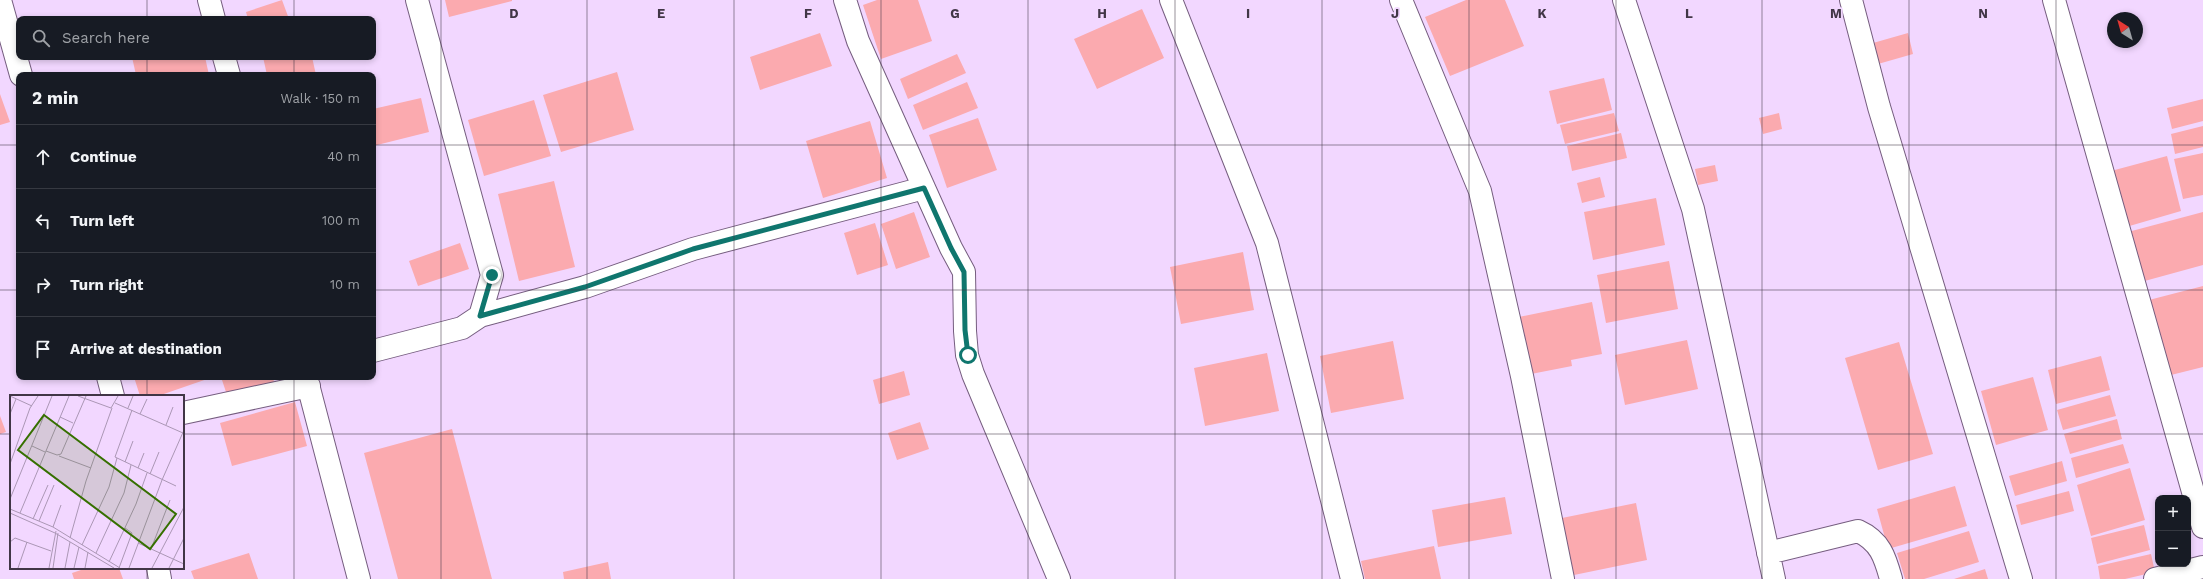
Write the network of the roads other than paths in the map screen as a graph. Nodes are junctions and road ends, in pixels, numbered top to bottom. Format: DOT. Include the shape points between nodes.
graph roads {
  1 [pos="0,0"];
  2 [pos="210,0"];
  3 [pos="417,0"];
  4 [pos="845,0"];
  5 [pos="1171,0"];
  6 [pos="1401,0"];
  7 [pos="1624,0"];
  8 [pos="1851,0"];
  9 [pos="2054,0"];
  10 [pos="213,16"];
  11 [pos="16,57"];
  12 [pos="17,60"];
  13 [pos="225,60"];
  14 [pos="20,72"];
  15 [pos="228,72"];
  16 [pos="924,188"];
  17 [pos="480,316"];
  18 [pos="376,351"];
  19 [pos="109,380"];
  20 [pos="307,381"];
  21 [pos="113,395"];
  22 [pos="184,413"];
  23 [pos="2203,527"];
  24 [pos="1768,553"];
  25 [pos="2203,568"];
  26 [pos="158,569"];
  27 [pos="160,579"];
  28 [pos="358,579"];
  29 [pos="1059,579"];
  30 [pos="1352,579"];
  31 [pos="1563,579"];
  32 [pos="1774,579"];
  33 [pos="1891,579"];
  34 [pos="2021,579"];
  35 [pos="2155,579"];
  1 -- 11 [label="street"];
  2 -- 10 [label="street"];
  3 -- 17 [label="street" via="492,275"];
  4 -- 16 [label="street" via="858,41"];
  5 -- 30 [label="street" via="1267,243"];
  6 -- 31 [label="street" via="1480,192 1522,376"];
  7 -- 24 [label="street" via="1693,209"];
  8 -- 34 [label="street" via="1879,107"];
  9 -- 23 [label="street"];
  12 -- 14 [label="street"];
  13 -- 15 [label="street"];
  16 -- 17 [label="street" via="693,249 585,287"];
  16 -- 29 [label="street" via="964,272 965,330 973,374"];
  17 -- 18 [label="street" via="462,328"];
  19 -- 21 [label="street"];
  20 -- 22 [label="street"];
  20 -- 28 [label="street"];
  24 -- 32 [label="street"];
  24 -- 33 [label="street" via="1858,532 1876,543 1883,553"];
  25 -- 35 [label="street"];
  26 -- 27 [label="street"];
}
